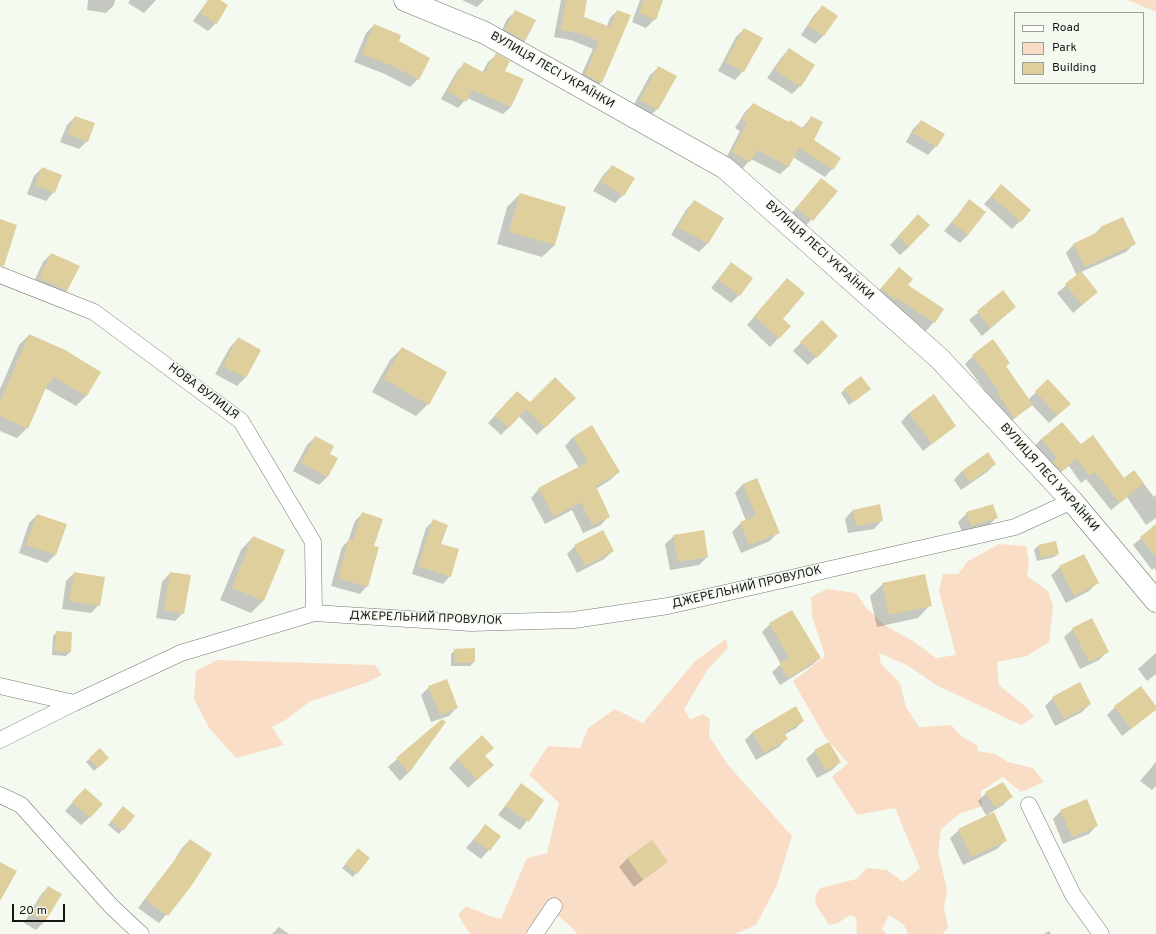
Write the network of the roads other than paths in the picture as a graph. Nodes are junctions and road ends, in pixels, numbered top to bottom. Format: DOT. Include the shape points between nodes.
graph roads {
  1 [pos="405,0"];
  2 [pos="0,275"];
  3 [pos="1072,501"];
  4 [pos="1156,601"];
  5 [pos="314,613"];
  6 [pos="0,686"];
  7 [pos="74,703"];
  8 [pos="0,740"];
  9 [pos="0,795"];
  10 [pos="1029,805"];
  11 [pos="554,906"];
  12 [pos="141,934"];
  13 [pos="535,934"];
  14 [pos="1101,934"];
  1 -- 3 [label="street, ВУЛИЦЯ ЛЕСІ УКРАЇНКИ" via="485,33 725,168 940,359"];
  2 -- 5 [label="street, НОВА ВУЛИЦЯ" via="94,312 241,421 313,542"];
  3 -- 4 [label="street, ВУЛИЦЯ ЛЕСІ УКРАЇНКИ"];
  3 -- 5 [label="street, ДЖЕРЕЛЬНИЙ ПРОВУЛОК" via="1015,527 668,606 582,619 471,623"];
  5 -- 7 [label="street, ДЖЕРЕЛЬНИЙ ПРОВУЛОК" via="181,653"];
  6 -- 7 [label="street"];
  7 -- 8 [label="street, ДЖЕРЕЛЬНИЙ ПРОВУЛОК"];
  9 -- 12 [label="street" via="21,805 112,907"];
  10 -- 14 [label="street" via="1073,895"];
  11 -- 13 [label="street"];
}
